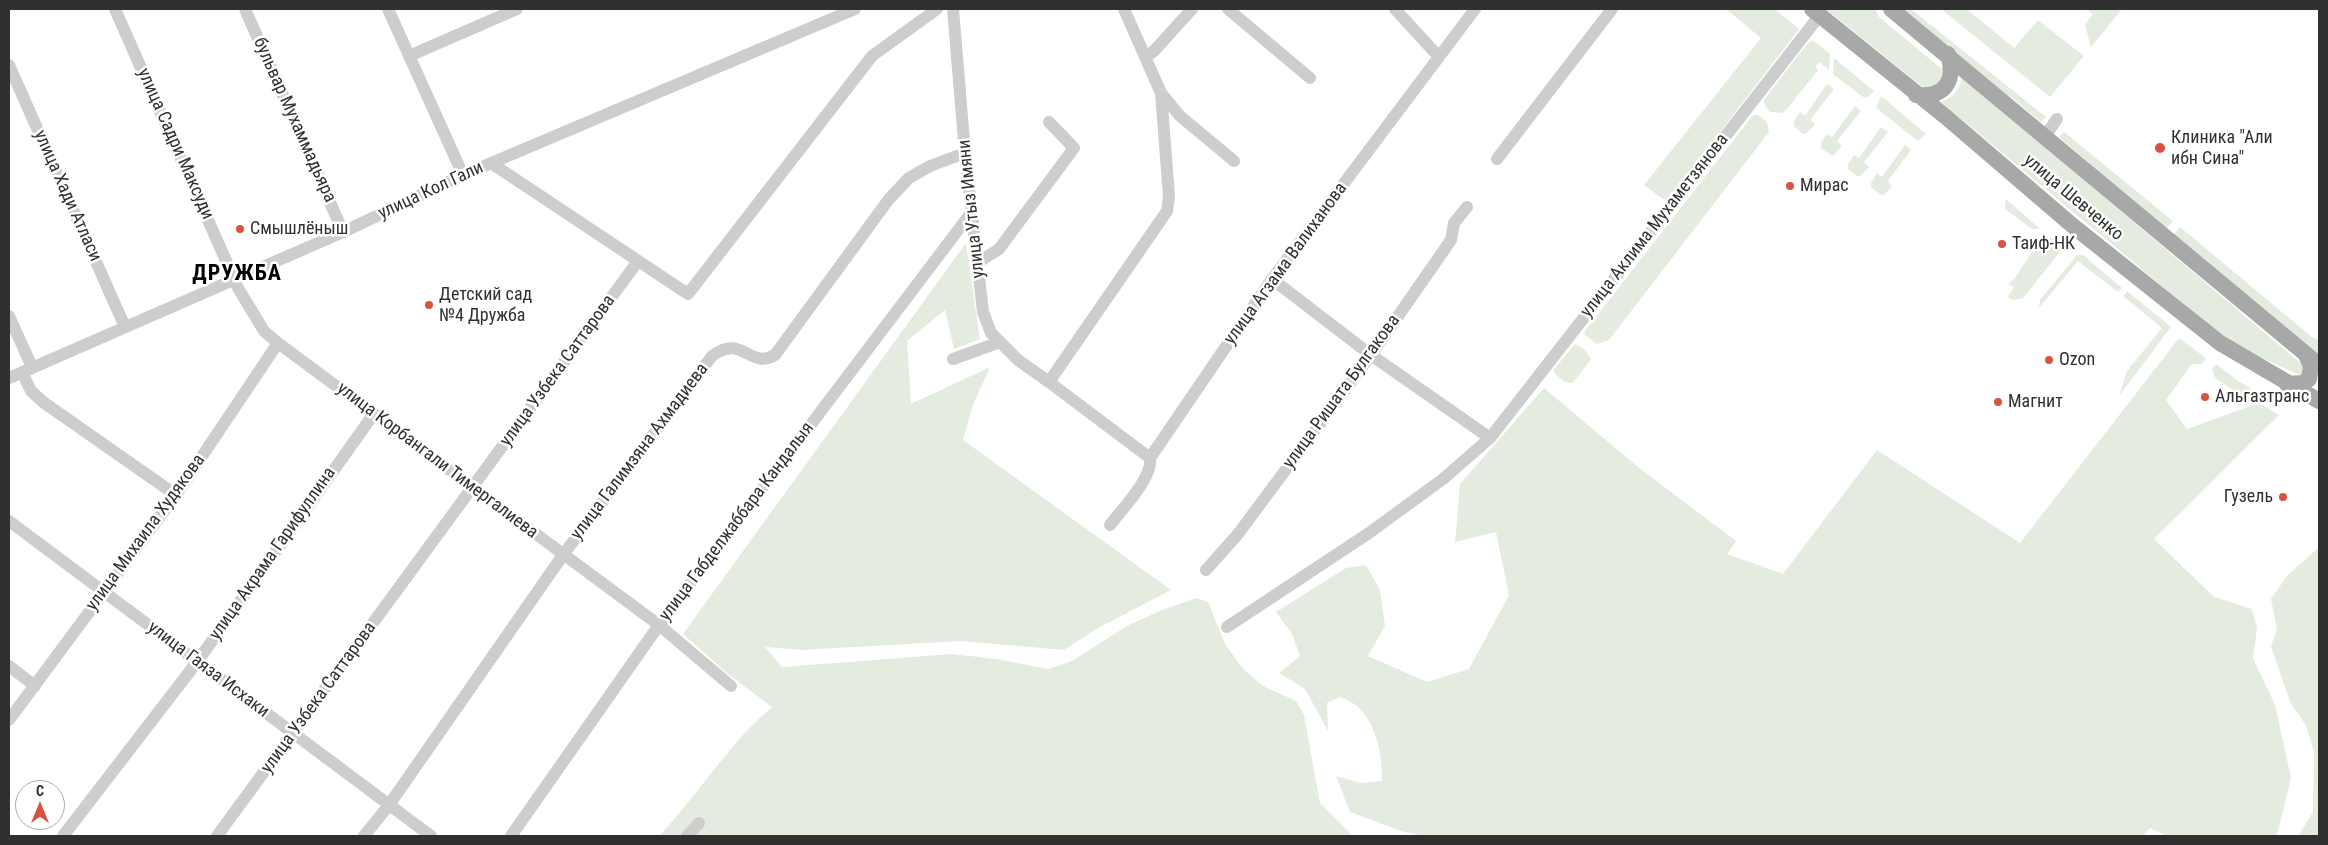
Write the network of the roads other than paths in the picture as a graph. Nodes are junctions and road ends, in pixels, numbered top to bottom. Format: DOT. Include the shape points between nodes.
graph roads {
  1 [pos="114,9"];
  2 [pos="244,9"];
  3 [pos="388,9"];
  4 [pos="517,9"];
  5 [pos="855,9"];
  6 [pos="937,9"];
  7 [pos="953,9"];
  8 [pos="1124,9"];
  9 [pos="1192,9"];
  10 [pos="1228,9"];
  11 [pos="1395,9"];
  12 [pos="1475,9"];
  13 [pos="1612,9"];
  14 [pos="1891,9"];
  15 [pos="1816,12"];
  16 [pos="1948,54"];
  17 [pos="409,56"];
  18 [pos="1145,57"];
  19 [pos="1439,57"];
  20 [pos="9,65"];
  21 [pos="1310,78"];
  22 [pos="1161,93"];
  23 [pos="1916,95"];
  24 [pos="2057,119"];
  25 [pos="1049,122"];
  26 [pos="2045,136"];
  27 [pos="965,153"];
  28 [pos="1497,159"];
  29 [pos="1234,161"];
  30 [pos="491,163"];
  31 [pos="463,175"];
  32 [pos="1467,207"];
  33 [pos="971,213"];
  34 [pos="343,232"];
  35 [pos="638,261"];
  36 [pos="977,263"];
  37 [pos="235,279"];
  38 [pos="1272,279"];
  39 [pos="9,316"];
  40 [pos="125,327"];
  41 [pos="1000,342"];
  42 [pos="278,343"];
  43 [pos="2305,353"];
  44 [pos="1371,355"];
  45 [pos="953,359"];
  46 [pos="2319,365"];
  47 [pos="27,370"];
  48 [pos="9,378"];
  49 [pos="1049,382"];
  50 [pos="2287,384"];
  51 [pos="2319,402"];
  52 [pos="373,414"];
  53 [pos="1490,438"];
  54 [pos="1150,458"];
  55 [pos="473,489"];
  56 [pos="176,495"];
  57 [pos="9,521"];
  58 [pos="1110,525"];
  59 [pos="563,555"];
  60 [pos="1206,570"];
  61 [pos="103,592"];
  62 [pos="659,624"];
  63 [pos="1228,626"];
  64 [pos="197,662"];
  65 [pos="9,666"];
  66 [pos="35,686"];
  67 [pos="731,686"];
  68 [pos="9,720"];
  69 [pos="293,734"];
  70 [pos="389,805"];
  71 [pos="699,823"];
  72 [pos="63,836"];
  73 [pos="217,836"];
  74 [pos="364,836"];
  75 [pos="431,836"];
  76 [pos="511,836"];
  77 [pos="687,836"];
  1 -- 37 [label="street, улица Садри Максуди"];
  2 -- 34 [label="street, бульвар Мухаммадьяра"];
  3 -- 17 [label="street"];
  4 -- 17 [label="street"];
  5 -- 30 [label="street, улица Кол Гали"];
  6 -- 35 [label="street" via="872,56 688,294"];
  7 -- 27 [label="street, улица Утыз Имяни"];
  8 -- 18 [label="street"];
  9 -- 18 [label="street"];
  10 -- 21 [label="street"];
  11 -- 19 [label="street"];
  12 -- 19 [label="street, улица Агзама Валиханова"];
  13 -- 28 [label="street"];
  14 -- 16 [label="main road, улица Шевченко"];
  15 -- 23 [label="main road, улица Шевченко"];
  15 -- 53 [label="street, улица Аклима Мухаметзянова"];
  16 -- 23 [label="main road" via="1950,72 1946,86 1933,95"];
  16 -- 26 [label="main road, улица Шевченко"];
  17 -- 31 [label="street"];
  18 -- 22 [label="street"];
  19 -- 38 [label="street, улица Агзама Валиханова"];
  20 -- 40 [label="street, улица Хади Атласи"];
  22 -- 29 [label="street" via="1180,116"];
  22 -- 49 [label="street" via="1170,196 1167,211"];
  23 -- 50 [label="main road, улица Шевченко" via="2072,226 2220,343"];
  24 -- 26 [label="street"];
  25 -- 36 [label="street" via="1074,148 999,249"];
  26 -- 43 [label="main road, улица Шевченко"];
  27 -- 33 [label="street, улица Утыз Имяни"];
  27 -- 59 [label="street, улица Галимзяна Ахмадиева" via="909,178 889,200 775,354 760,359 732,347 721,349 712,356"];
  30 -- 31 [label="street, улица Кол Гали"];
  30 -- 35 [label="street"];
  31 -- 34 [label="street, улица Кол Гали"];
  32 -- 44 [label="street, улица Ришата Булгакова" via="1454,223 1451,240"];
  33 -- 36 [label="street, улица Утыз Имяни"];
  33 -- 62 [label="street, улица Габделжаббара Кандалыя"];
  34 -- 37 [label="street, улица Кол Гали"];
  35 -- 55 [label="street, улица Узбека Саттарова"];
  36 -- 41 [label="street, улица Утыз Имяни" via="983,312 991,333"];
  37 -- 40 [label="street, улица Кол Гали"];
  37 -- 42 [label="street, улица Корбангали Тимергалиева" via="264,330"];
  38 -- 44 [label="street"];
  38 -- 54 [label="street, улица Агзама Валиханова"];
  39 -- 47 [label="street"];
  40 -- 47 [label="street, улица Кол Гали"];
  41 -- 45 [label="street"];
  41 -- 49 [label="street, улица Утыз Имяни" via="1018,360"];
  42 -- 52 [label="street, улица Корбангали Тимергалиева"];
  42 -- 56 [label="street, улица Михаила Худякова"];
  43 -- 46 [label="main road, улица Шевченко"];
  43 -- 50 [label="main road" via="2311,366 2309,378 2303,383"];
  44 -- 53 [label="street"];
  44 -- 60 [label="street, улица Ришата Булгакова" via="1238,534"];
  47 -- 48 [label="street, улица Кол Гали"];
  47 -- 56 [label="street" via="31,391 43,402"];
  49 -- 54 [label="street, улица Утыз Имяни"];
  50 -- 51 [label="main road, улица Шевченко"];
  52 -- 55 [label="street, улица Корбангали Тимергалиева"];
  52 -- 64 [label="street, улица Акрама Гарифуллина"];
  53 -- 63 [label="street, улица Аклима Мухаметзянова" via="1443,479 1369,533"];
  54 -- 58 [label="street, улица Агзама Валиханова" via="1152,467"];
  55 -- 59 [label="street, улица Корбангали Тимергалиева"];
  55 -- 69 [label="street, улица Узбека Саттарова"];
  56 -- 61 [label="street, улица Михаила Худякова"];
  57 -- 61 [label="street, улица Гаяза Исхаки"];
  59 -- 62 [label="street, улица Корбангали Тимергалиева"];
  59 -- 70 [label="street, улица Галимзяна Ахмадиева"];
  61 -- 64 [label="street, улица Гаяза Исхаки"];
  61 -- 66 [label="street, улица Михаила Худякова"];
  62 -- 67 [label="street, улица Корбангали Тимергалиева"];
  62 -- 76 [label="street, улица Габделжаббара Кандалыя"];
  64 -- 69 [label="street, улица Гаяза Исхаки"];
  64 -- 72 [label="street, улица Акрама Гарифуллина"];
  65 -- 66 [label="street"];
  66 -- 68 [label="street, улица Михаила Худякова"];
  69 -- 70 [label="street, улица Гаяза Исхаки"];
  69 -- 73 [label="street, улица Узбека Саттарова"];
  70 -- 74 [label="street, улица Галимзяна Ахмадиева"];
  70 -- 75 [label="street, улица Гаяза Исхаки"];
  71 -- 77 [label="street"];
}
